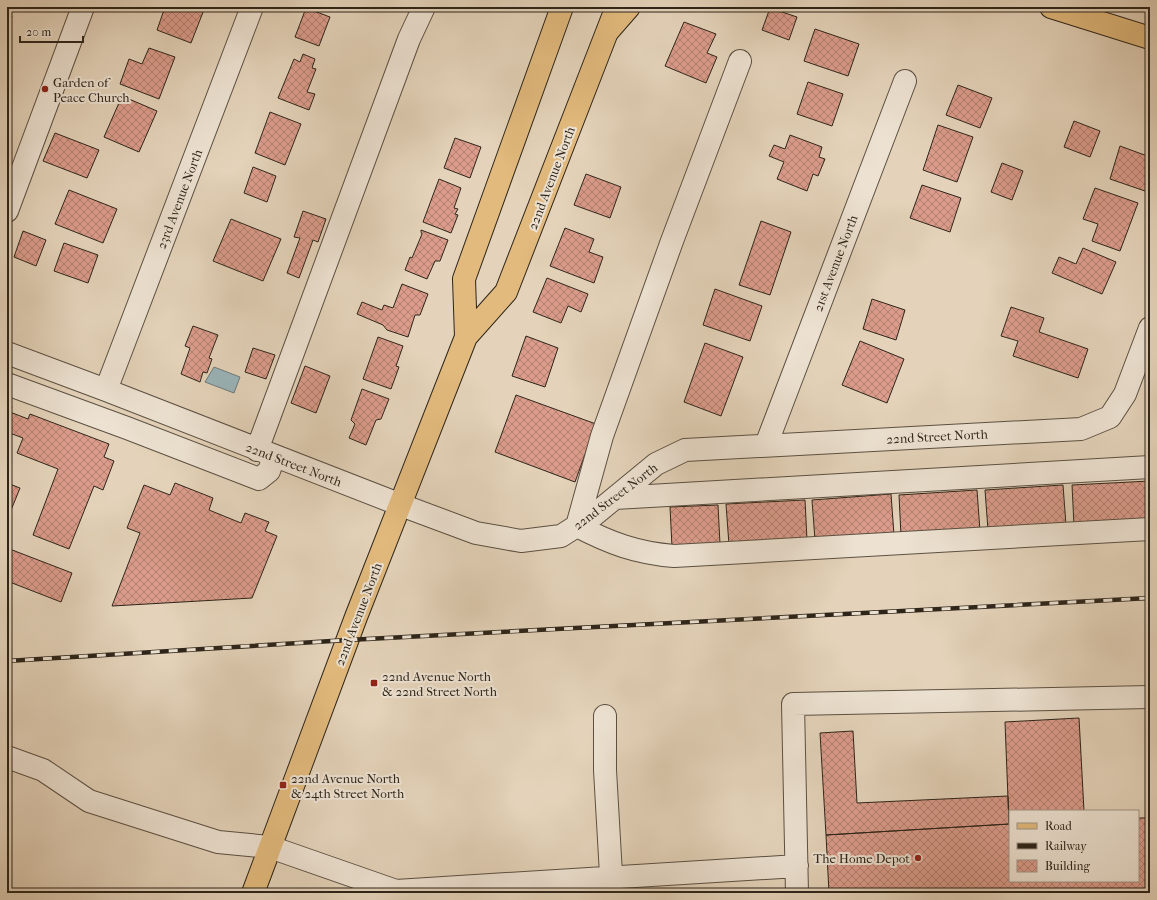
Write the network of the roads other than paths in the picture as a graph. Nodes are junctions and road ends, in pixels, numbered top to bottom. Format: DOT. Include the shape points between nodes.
graph roads {
  1 [pos="83,7"];
  2 [pos="252,7"];
  3 [pos="424,7"];
  4 [pos="562,7"];
  5 [pos="617,7"];
  6 [pos="629,7"];
  7 [pos="1050,7"];
  8 [pos="608,32"];
  9 [pos="1150,38"];
  10 [pos="740,61"];
  11 [pos="905,80"];
  12 [pos="7,211"];
  13 [pos="1150,328"];
  14 [pos="466,337"];
  15 [pos="7,354"];
  16 [pos="7,384"];
  17 [pos="106,390"];
  18 [pos="766,445"];
  19 [pos="266,453"];
  20 [pos="1150,466"];
  21 [pos="615,498"];
  22 [pos="401,505"];
  23 [pos="577,526"];
  24 [pos="1150,528"];
  25 [pos="1150,697"];
  26 [pos="605,716"];
  27 [pos="7,757"];
  28 [pos="270,847"];
  29 [pos="797,866"];
  30 [pos="612,885"];
  31 [pos="253,893"];
  32 [pos="797,893"];
  1 -- 12 [label="street"];
  2 -- 17 [label="street, 23rd Avenue North"];
  3 -- 19 [label="street" via="409,39"];
  4 -- 14 [label="main road, 22nd Avenue North" via="464,279"];
  5 -- 8 [label="main road, 22nd Avenue North"];
  6 -- 8 [label="main road"];
  7 -- 9 [label="main road"];
  8 -- 14 [label="main road, 22nd Avenue North" via="506,292"];
  10 -- 23 [label="street" via="607,422"];
  11 -- 18 [label="street, 21st Avenue North"];
  13 -- 18 [label="street, 22nd Street North" via="1125,394 1110,417 1081,429"];
  14 -- 22 [label="main road, 22nd Avenue North"];
  15 -- 17 [label="street, 22nd Street North"];
  16 -- 19 [label="street" via="259,479 269,471"];
  17 -- 19 [label="street, 22nd Street North"];
  18 -- 21 [label="street, 22nd Street North" via="685,450 656,464"];
  19 -- 22 [label="street, 22nd Street North"];
  20 -- 21 [label="street"];
  21 -- 23 [label="street, 22nd Street North"];
  22 -- 23 [label="street, 22nd Street North" via="476,533 521,541 561,536"];
  22 -- 28 [label="main road, 22nd Avenue North" via="356,616"];
  23 -- 24 [label="street" via="630,550 674,556"];
  25 -- 29 [label="street" via="793,704"];
  26 -- 30 [label="street" via="605,770"];
  27 -- 28 [label="street" via="43,770 89,801 218,842"];
  28 -- 30 [label="street" via="396,891"];
  28 -- 31 [label="main road, 22nd Avenue North"];
  29 -- 30 [label="street"];
  29 -- 32 [label="street"];
}
